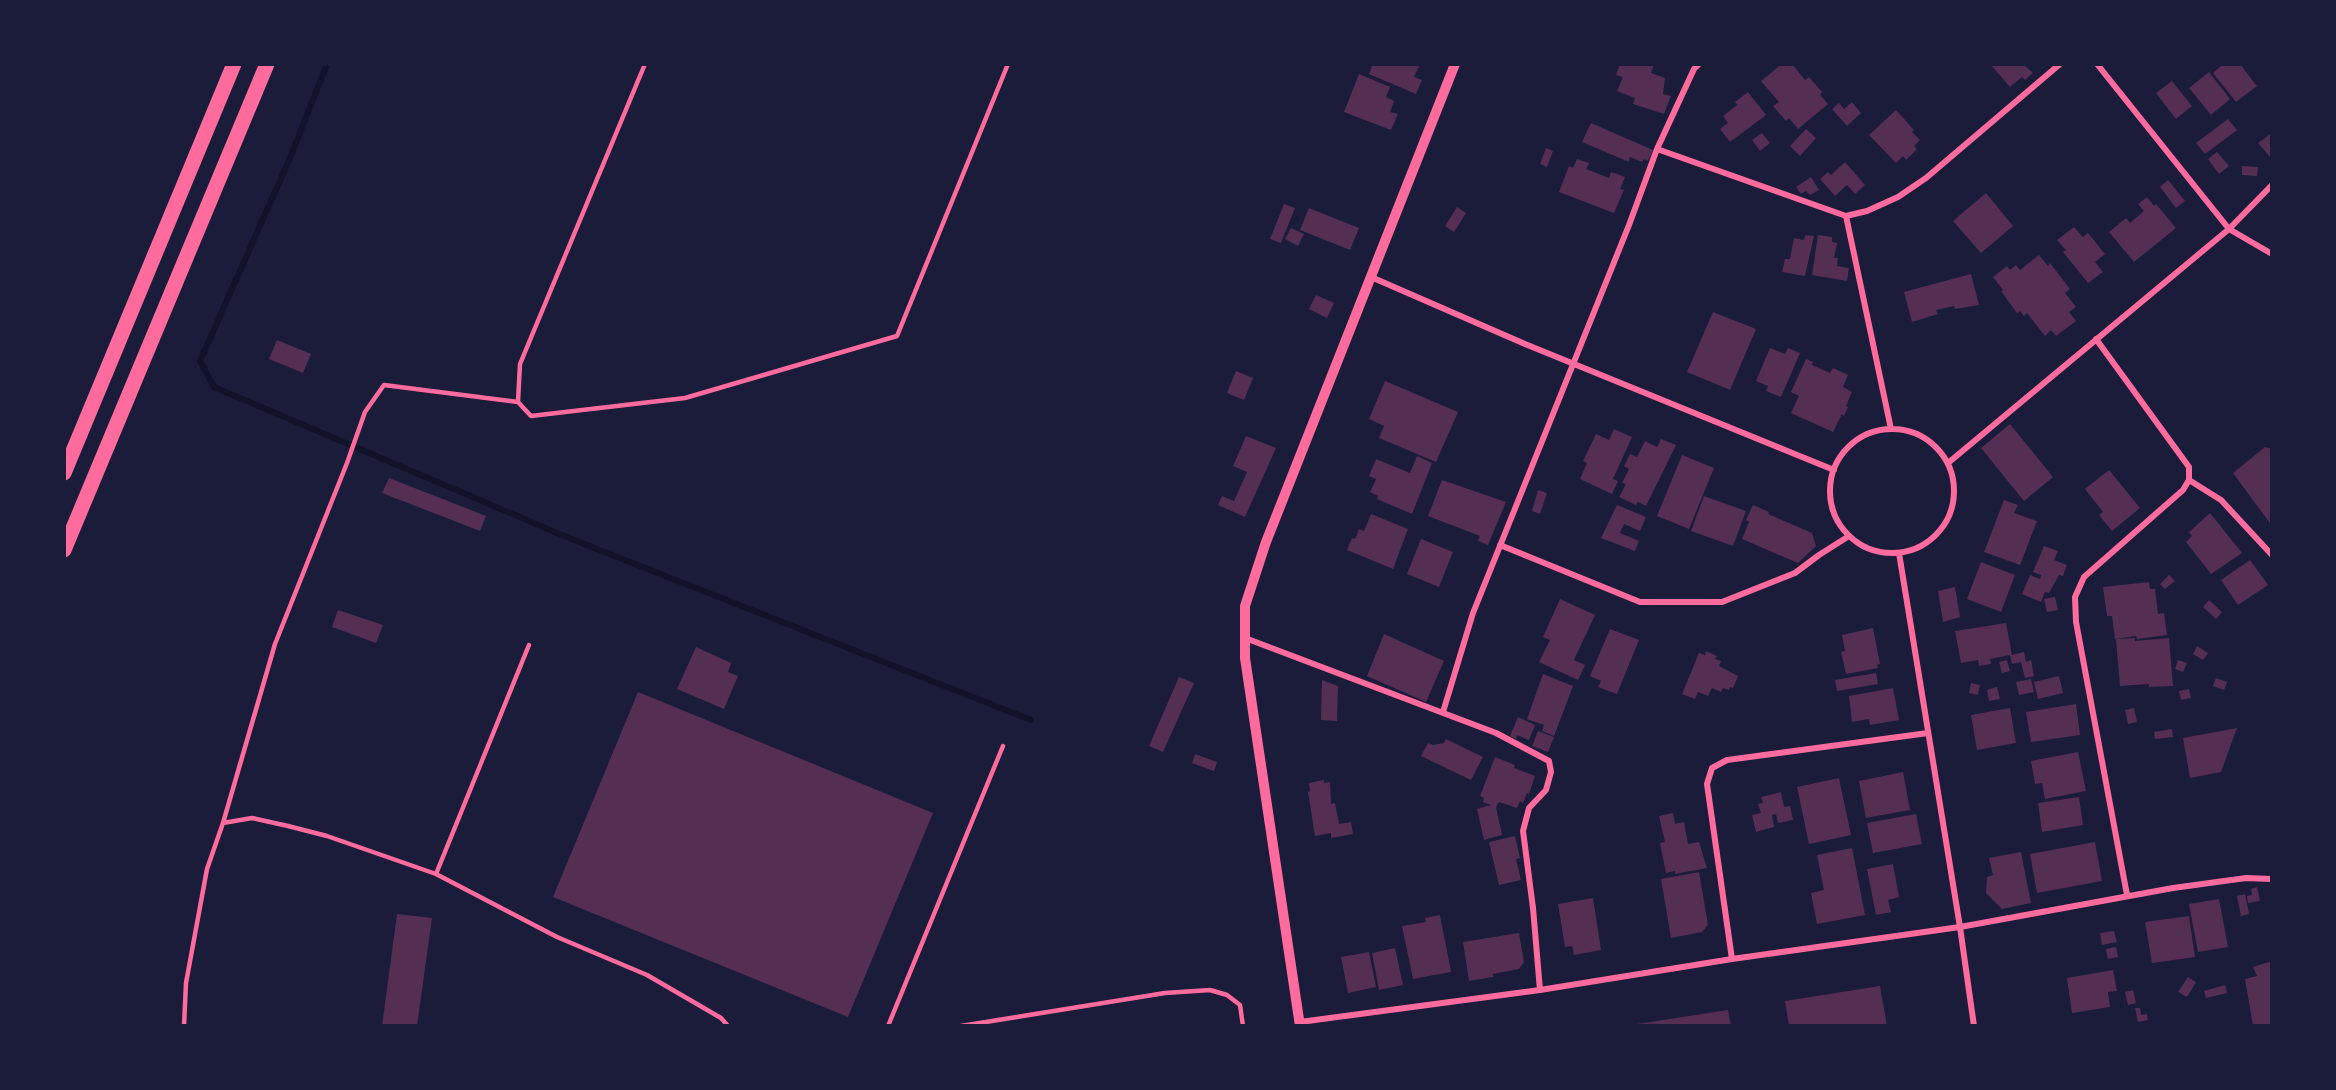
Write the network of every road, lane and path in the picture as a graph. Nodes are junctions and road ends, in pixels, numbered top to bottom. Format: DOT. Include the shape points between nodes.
graph roads {
  1 [pos="234,64"];
  2 [pos="267,64"];
  3 [pos="645,64"];
  4 [pos="1008,64"];
  5 [pos="1455,64"];
  6 [pos="2060,64"];
  7 [pos="2097,64"];
  8 [pos="1694,66"];
  9 [pos="1657,150"];
  10 [pos="2271,185"];
  11 [pos="1845,216"];
  12 [pos="2229,229"];
  13 [pos="2271,254"];
  14 [pos="1371,277"];
  15 [pos="2096,339"];
  16 [pos="1574,364"];
  17 [pos="518,402"];
  18 [pos="1891,429"];
  19 [pos="1948,463"];
  20 [pos="1834,470"];
  21 [pos="64,473"];
  22 [pos="2189,480"];
  23 [pos="1849,536"];
  24 [pos="1500,544"];
  25 [pos="64,550"];
  26 [pos="1899,553"];
  27 [pos="2271,555"];
  28 [pos="1245,638"];
  29 [pos="529,645"];
  30 [pos="1443,712"];
  31 [pos="1928,733"];
  32 [pos="1003,746"];
  33 [pos="223,823"];
  34 [pos="436,874"];
  35 [pos="2271,879"];
  36 [pos="2127,895"];
  37 [pos="1960,927"];
  38 [pos="1732,959"];
  39 [pos="1540,990"];
  40 [pos="1300,1024"];
  41 [pos="184,1026"];
  42 [pos="728,1026"];
  43 [pos="888,1026"];
  44 [pos="961,1026"];
  45 [pos="1243,1026"];
  46 [pos="1974,1026"];
  1 -- 21 [label="main road"];
  2 -- 25 [label="main road"];
  3 -- 17 [label="lane" via="520,364"];
  4 -- 17 [label="lane" via="897,336 685,398 531,416"];
  5 -- 14 [label="street"];
  6 -- 11 [label="street" via="1926,178 1898,197"];
  7 -- 12 [label="street"];
  8 -- 9 [label="street"];
  9 -- 11 [label="street"];
  9 -- 16 [label="street"];
  10 -- 12 [label="street"];
  11 -- 18 [label="street"];
  12 -- 13 [label="street"];
  12 -- 15 [label="street"];
  14 -- 16 [label="street"];
  14 -- 28 [label="street" via="1266,542 1245,606"];
  15 -- 19 [label="street"];
  15 -- 22 [label="street" via="2189,467"];
  16 -- 20 [label="street"];
  16 -- 24 [label="street"];
  17 -- 33 [label="lane" via="384,385 364,412 275,644"];
  18 -- 19 [label="street" via="1924,438 1938,448"];
  18 -- 20 [label="street" via="1872,432 1856,441 1842,454"];
  19 -- 26 [label="street" via="1954,496 1947,520 1931,540"];
  20 -- 23 [label="street" via="1831,506"];
  22 -- 27 [label="street" via="2221,500"];
  22 -- 36 [label="street" via="2183,490 2084,576 2075,597 2076,622"];
  23 -- 24 [label="street" via="1795,573 1722,602 1640,602"];
  23 -- 26 [label="street" via="1872,550"];
  24 -- 30 [label="street" via="1473,613"];
  26 -- 31 [label="street"];
  28 -- 30 [label="street"];
  28 -- 40 [label="street"];
  29 -- 34 [label="lane"];
  30 -- 39 [label="street" via="1496,733 1549,761 1546,790 1529,808 1523,831"];
  31 -- 37 [label="street"];
  31 -- 38 [label="street" via="1727,760 1712,768 1707,784"];
  32 -- 43 [label="lane"];
  33 -- 34 [label="lane" via="252,818 288,825"];
  33 -- 41 [label="lane" via="207,869 186,983"];
  34 -- 42 [label="lane" via="557,937 647,975 721,1018"];
  35 -- 36 [label="street" via="2246,878"];
  36 -- 37 [label="street"];
  37 -- 38 [label="street"];
  37 -- 46 [label="street"];
  38 -- 39 [label="street"];
  39 -- 40 [label="street"];
  44 -- 45 [label="lane" via="1165,993 1210,990 1227,995 1240,1005"];
}
